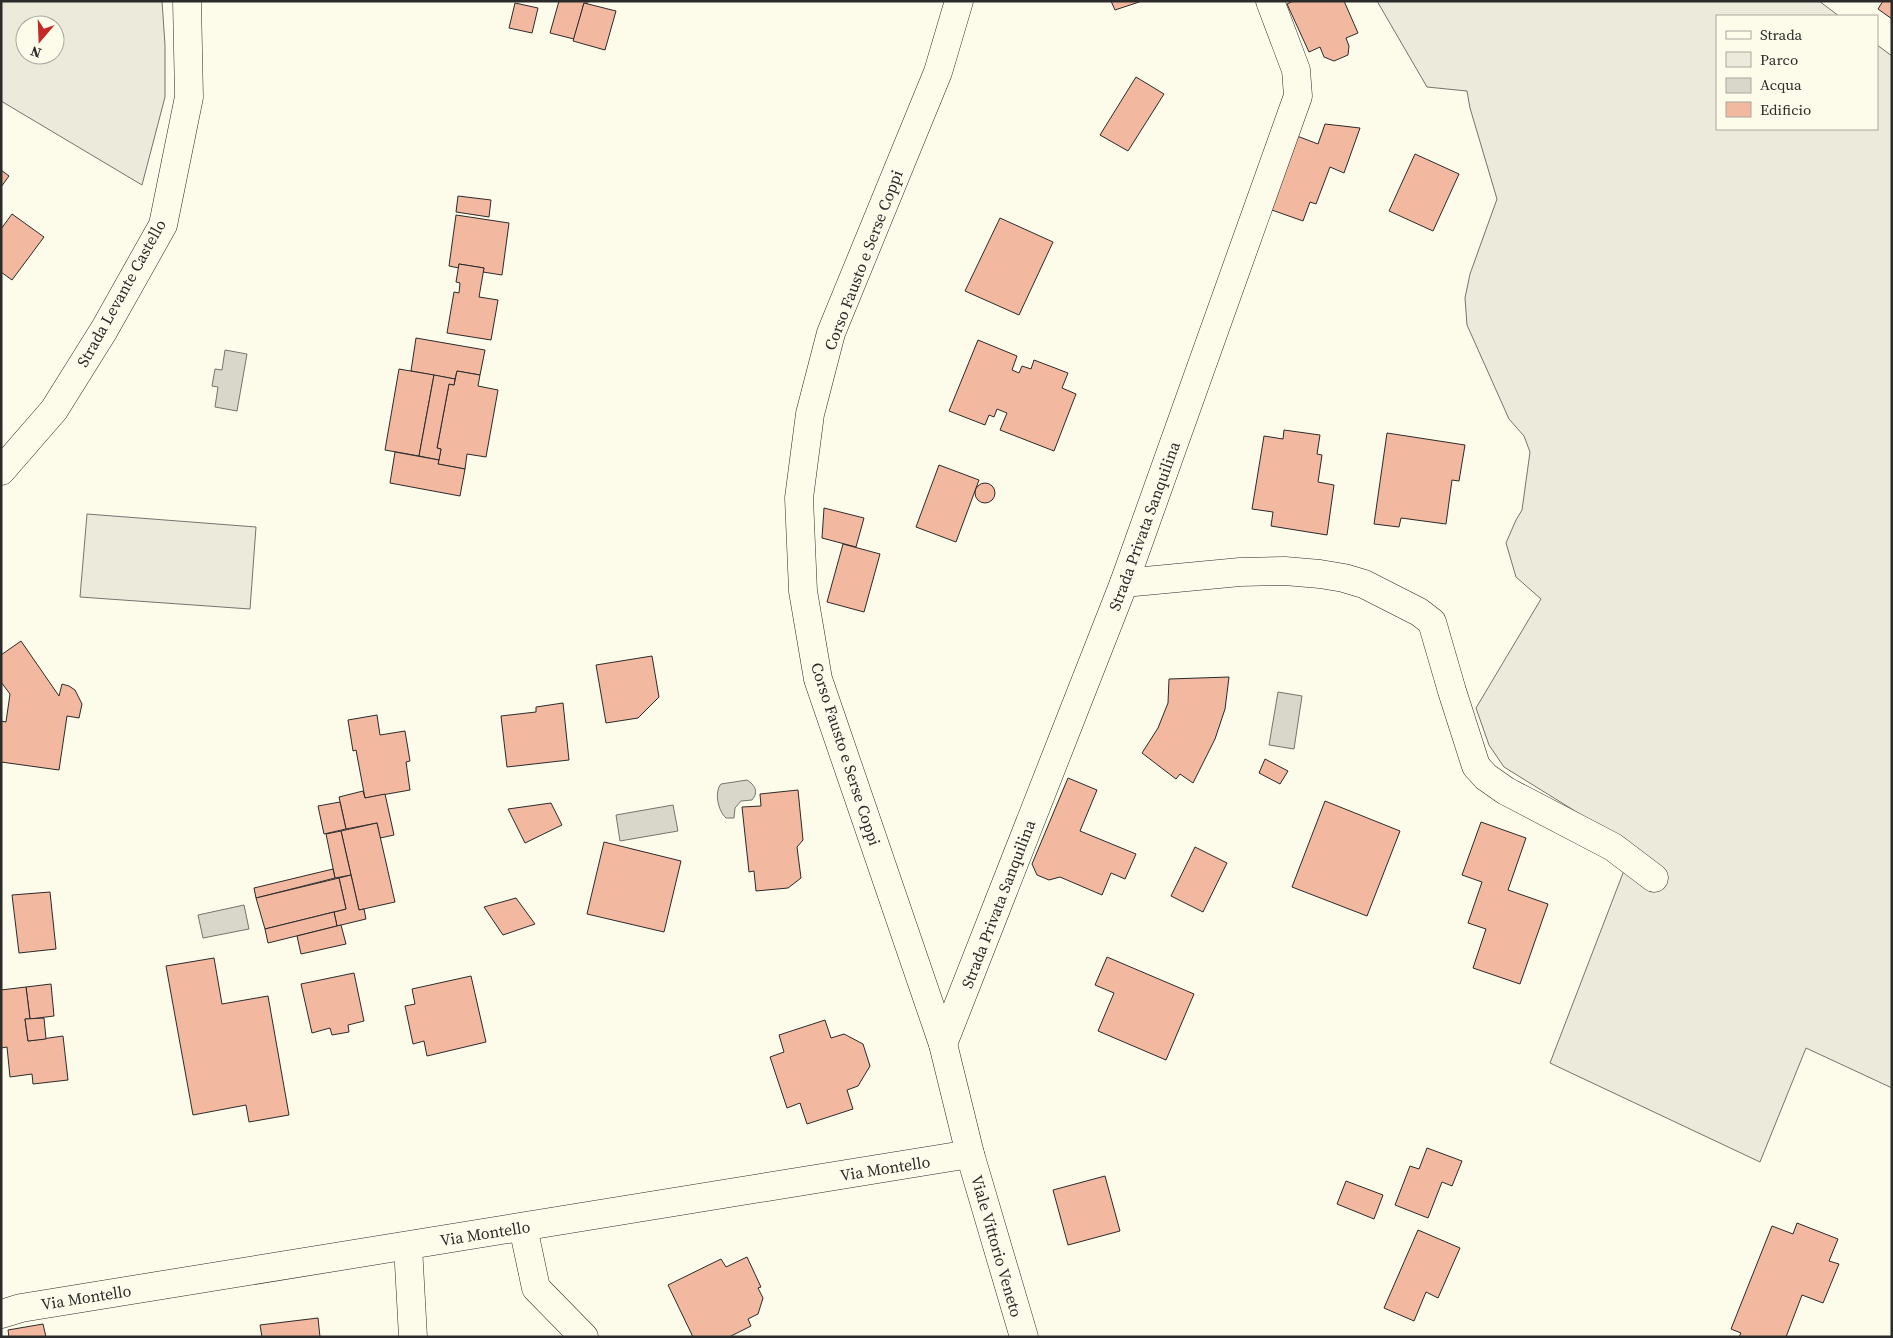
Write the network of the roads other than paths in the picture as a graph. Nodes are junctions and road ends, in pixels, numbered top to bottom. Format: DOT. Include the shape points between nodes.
graph roads {
  1 [pos="187,1"];
  2 [pos="960,1"];
  3 [pos="1270,1"];
  4 [pos="1,471"];
  5 [pos="1124,583"];
  6 [pos="1654,878"];
  7 [pos="943,1044"];
  8 [pos="970,1154"];
  9 [pos="523,1227"];
  10 [pos="408,1246"];
  11 [pos="1,1314"];
  12 [pos="412,1337"];
  13 [pos="584,1337"];
  14 [pos="1024,1337"];
  1 -- 4 [label="street, Strada Levante Castello" via="189,97 163,225 54,410"];
  2 -- 7 [label="street, Corso Fausto e Serse Coppi" via="938,72 831,333 810,414 799,498 803,591 818,679"];
  3 -- 5 [label="street, Strada Privata Sanquilina" via="1296,70 1298,96"];
  5 -- 6 [label="street" via="1240,572 1320,574 1364,584 1419,612 1432,622 1476,766 1506,791 1613,847"];
  5 -- 7 [label="street, Strada Privata Sanquilina"];
  7 -- 8 [label="street, Corso Fausto e Serse Coppi"];
  8 -- 9 [label="street, Via Montello"];
  8 -- 14 [label="street, Viale Vittorio Veneto"];
  9 -- 10 [label="street, Via Montello"];
  9 -- 13 [label="street" via="536,1288"];
  10 -- 11 [label="street, Via Montello" via="21,1308"];
  10 -- 12 [label="street"];
}
